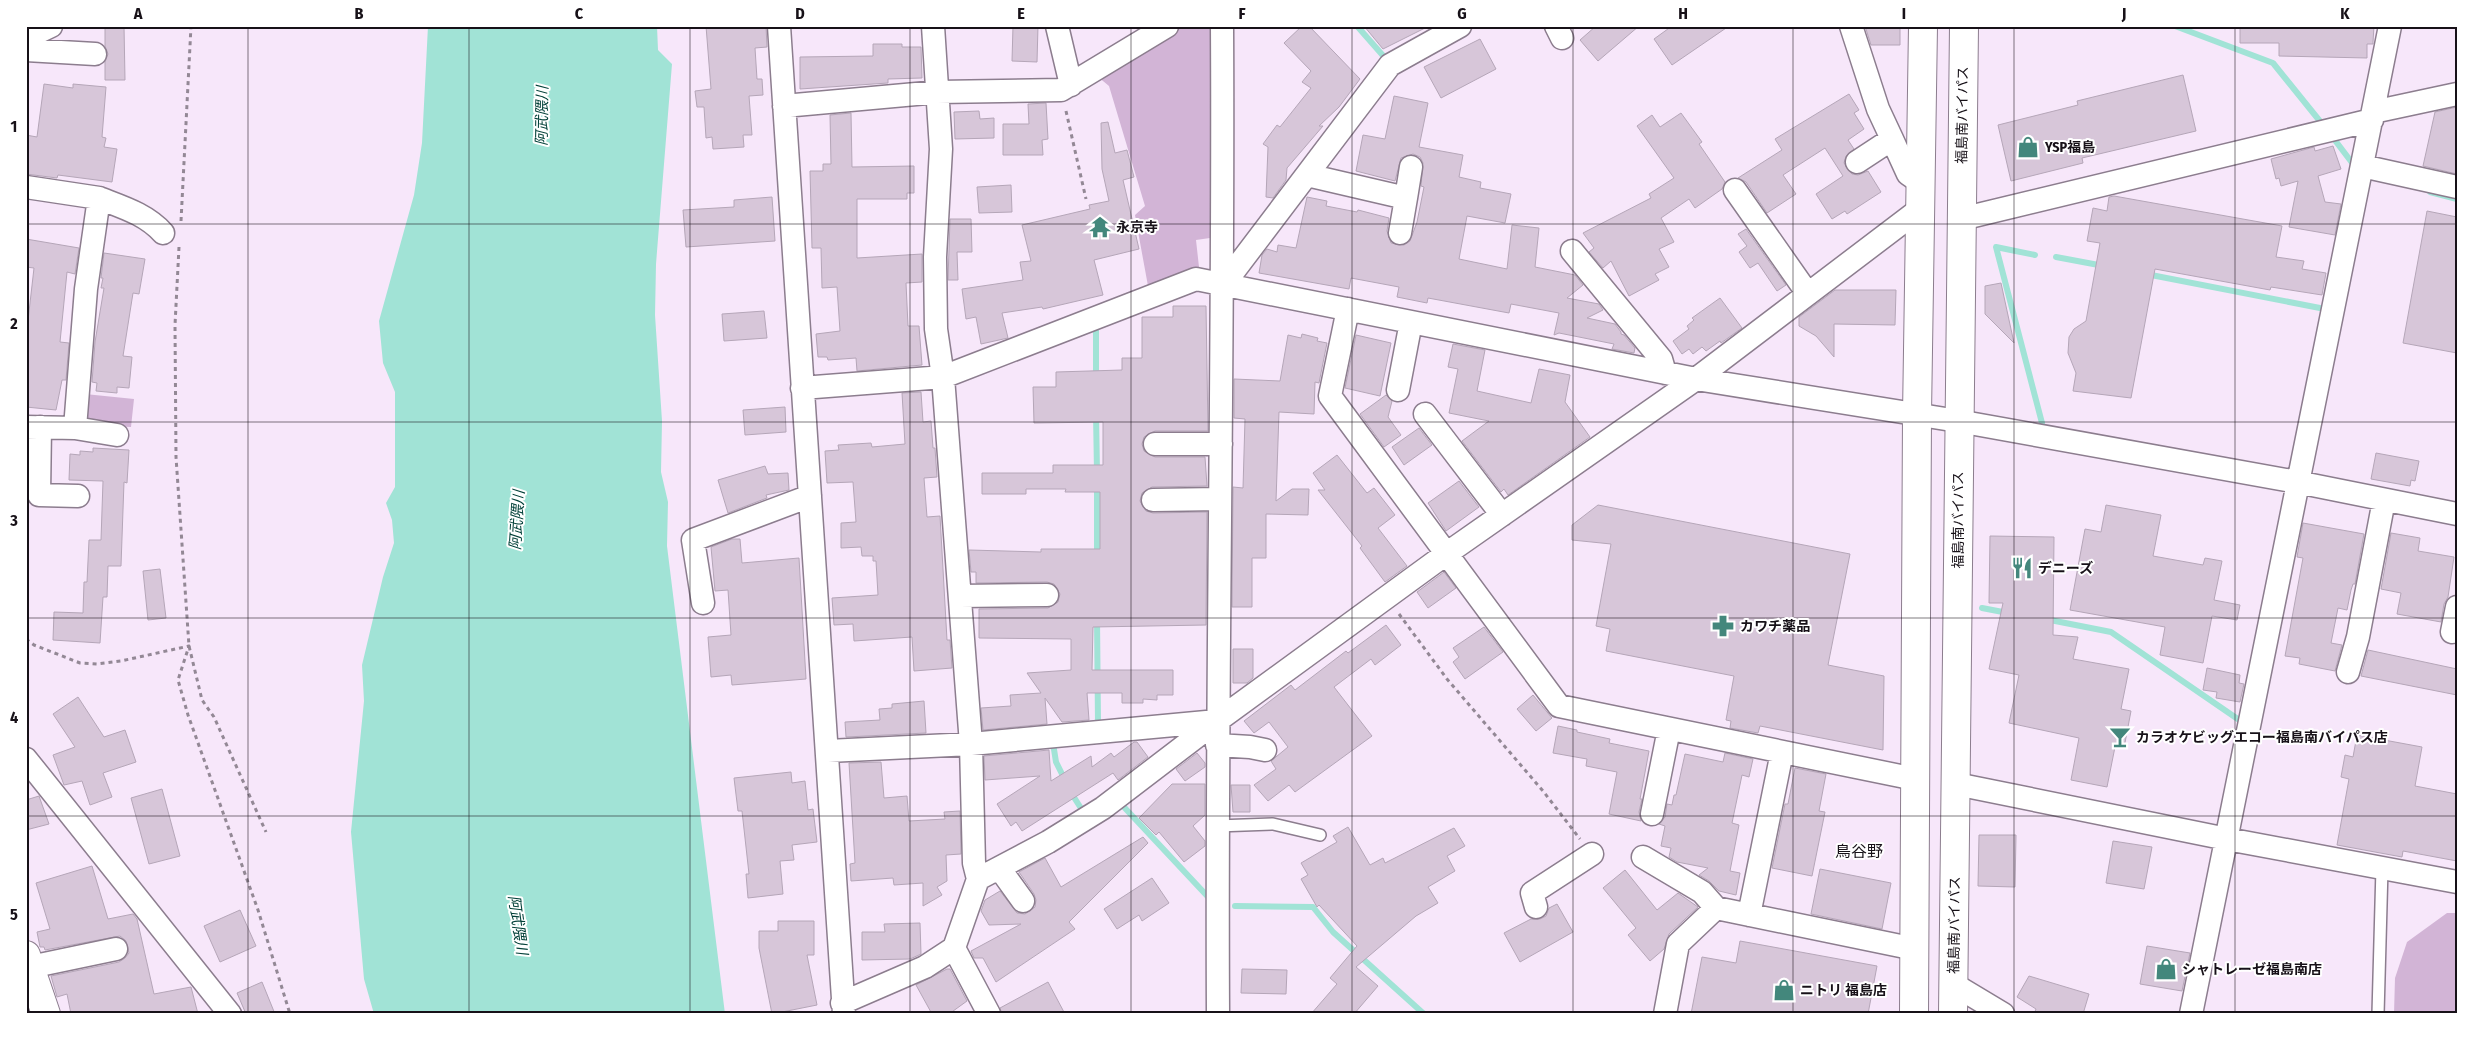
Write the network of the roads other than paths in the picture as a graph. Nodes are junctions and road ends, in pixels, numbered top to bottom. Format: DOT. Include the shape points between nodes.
graph roads {
  1 [pos="51,26"];
  2 [pos="779,26"];
  3 [pos="933,26"];
  4 [pos="1057,26"];
  5 [pos="1167,26"];
  6 [pos="1222,26"];
  7 [pos="1460,26"];
  8 [pos="1851,26"];
  9 [pos="1923,26"];
  10 [pos="1964,26"];
  11 [pos="2390,26"];
  12 [pos="26,38"];
  13 [pos="26,50"];
  14 [pos="95,54"];
  15 [pos="1066,88"];
  16 [pos="938,92"];
  17 [pos="2457,94"];
  18 [pos="784,106"];
  19 [pos="2372,116"];
  20 [pos="1892,139"];
  21 [pos="1857,162"];
  22 [pos="2362,166"];
  23 [pos="1410,167"];
  24 [pos="1307,176"];
  25 [pos="1920,183"];
  26 [pos="26,186"];
  27 [pos="2457,187"];
  28 [pos="1735,190"];
  29 [pos="100,198"];
  30 [pos="1406,198"];
  31 [pos="1920,209"];
  32 [pos="1961,219"];
  33 [pos="174,232"];
  34 [pos="1400,232"];
  35 [pos="1572,251"];
  36 [pos="1224,284"];
  37 [pos="1808,294"];
  38 [pos="1348,309"];
  39 [pos="1411,322"];
  40 [pos="1665,373"];
  41 [pos="943,377"];
  42 [pos="1696,379"];
  43 [pos="802,388"];
  44 [pos="1398,390"];
  45 [pos="1425,414"];
  46 [pos="1917,415"];
  47 [pos="1958,421"];
  48 [pos="33,427"];
  49 [pos="75,428"];
  50 [pos="117,435"];
  51 [pos="1154,444"];
  52 [pos="1221,444"];
  53 [pos="2297,482"];
  54 [pos="78,496"];
  55 [pos="810,496"];
  56 [pos="1220,499"];
  57 [pos="1153,500"];
  58 [pos="2384,500"];
  59 [pos="2457,514"];
  60 [pos="1502,515"];
  61 [pos="1446,554"];
  62 [pos="1047,595"];
  63 [pos="960,596"];
  64 [pos="704,603"];
  65 [pos="2457,607"];
  66 [pos="2452,632"];
  67 [pos="2348,672"];
  68 [pos="1217,721"];
  69 [pos="1669,728"];
  70 [pos="971,744"];
  71 [pos="1217,745"];
  72 [pos="1265,750"];
  73 [pos="828,751"];
  74 [pos="1782,752"];
  75 [pos="26,758"];
  76 [pos="1916,779"];
  77 [pos="1956,784"];
  78 [pos="1652,814"];
  79 [pos="1217,826"];
  80 [pos="1320,836"];
  81 [pos="2227,839"];
  82 [pos="1592,854"];
  83 [pos="1643,857"];
  84 [pos="2382,868"];
  85 [pos="1000,869"];
  86 [pos="978,879"];
  87 [pos="2457,882"];
  88 [pos="1023,901"];
  89 [pos="1536,907"];
  90 [pos="1716,908"];
  91 [pos="1749,915"];
  92 [pos="954,948"];
  93 [pos="116,949"];
  94 [pos="1915,949"];
  95 [pos="28,961"];
  96 [pos="1953,984"];
  97 [pos="843,1008"];
  98 [pos="46,1014"];
  99 [pos="230,1014"];
  100 [pos="990,1014"];
  101 [pos="1218,1014"];
  102 [pos="1665,1014"];
  103 [pos="1914,1014"];
  104 [pos="1953,1014"];
  105 [pos="2004,1014"];
  106 [pos="2192,1014"];
  107 [pos="2378,1014"];
  1 -- 12 [label="street"];
  2 -- 18 [label="street"];
  3 -- 16 [label="street"];
  4 -- 15 [label="street"];
  5 -- 15 [label="street"];
  6 -- 36 [label="street"];
  7 -- 24 [label="street" via="1390,66"];
  8 -- 20 [label="street" via="1874,111"];
  9 -- 25 [label="main road"];
  10 -- 32 [label="main road, 福島南バイパス"];
  11 -- 19 [label="street"];
  13 -- 14 [label="street"];
  15 -- 16 [label="street"];
  16 -- 18 [label="street"];
  16 -- 41 [label="street" via="941,149 935,266 936,329"];
  17 -- 19 [label="street"];
  18 -- 43 [label="street"];
  19 -- 22 [label="street"];
  19 -- 32 [label="street"];
  20 -- 21 [label="street"];
  20 -- 25 [label="street" via="1908,174"];
  22 -- 27 [label="street"];
  22 -- 53 [label="street"];
  23 -- 30 [label="street"];
  24 -- 30 [label="street"];
  24 -- 36 [label="street"];
  25 -- 31 [label="main road"];
  26 -- 29 [label="street"];
  28 -- 37 [label="street"];
  29 -- 33 [label="street"];
  29 -- 49 [label="street" via="86,289"];
  30 -- 34 [label="street"];
  31 -- 37 [label="street"];
  31 -- 46 [label="main road"];
  32 -- 47 [label="main road, 福島南バイパス"];
  35 -- 40 [label="street" via="1661,359"];
  36 -- 38 [label="street"];
  36 -- 41 [label="street" via="1196,279"];
  36 -- 52 [label="street"];
  37 -- 42 [label="street"];
  38 -- 39 [label="street"];
  38 -- 61 [label="street" via="1330,396"];
  39 -- 40 [label="street"];
  39 -- 44 [label="street"];
  40 -- 42 [label="street"];
  41 -- 43 [label="street"];
  41 -- 63 [label="street"];
  42 -- 46 [label="street"];
  42 -- 60 [label="street"];
  43 -- 55 [label="street"];
  45 -- 60 [label="street"];
  46 -- 47 [label="street"];
  46 -- 76 [label="main road"];
  47 -- 53 [label="street"];
  47 -- 77 [label="main road, 福島南バイパス"];
  48 -- 49 [label="street"];
  48 -- 54 [label="street" via="40,494"];
  49 -- 50 [label="street"];
  51 -- 52 [label="street"];
  52 -- 56 [label="street"];
  53 -- 58 [label="street"];
  53 -- 81 [label="street"];
  55 -- 64 [label="street" via="693,540"];
  55 -- 73 [label="street"];
  56 -- 57 [label="street"];
  56 -- 68 [label="street"];
  58 -- 59 [label="street"];
  58 -- 67 [label="street" via="2358,637"];
  60 -- 61 [label="street"];
  61 -- 68 [label="street"];
  61 -- 69 [label="street" via="1559,706"];
  62 -- 63 [label="street"];
  63 -- 70 [label="street"];
  65 -- 66 [label="street"];
  68 -- 70 [label="street"];
  68 -- 71 [label="street"];
  68 -- 85 [label="street" via="1103,808"];
  69 -- 74 [label="street"];
  69 -- 78 [label="street"];
  70 -- 73 [label="street"];
  70 -- 86 [label="street" via="974,863"];
  71 -- 72 [label="street"];
  71 -- 79 [label="street"];
  73 -- 97 [label="street"];
  74 -- 76 [label="street"];
  74 -- 91 [label="street"];
  75 -- 99 [label="street"];
  76 -- 94 [label="main road"];
  77 -- 81 [label="street"];
  77 -- 96 [label="main road, 福島南バイパス"];
  79 -- 80 [label="lane" via="1273,824"];
  79 -- 101 [label="street"];
  81 -- 84 [label="street"];
  81 -- 106 [label="street"];
  82 -- 89 [label="street" via="1532,892"];
  83 -- 90 [label="street" via="1702,892"];
  84 -- 87 [label="street"];
  84 -- 107 [label="lane"];
  85 -- 86 [label="street"];
  85 -- 88 [label="street"];
  86 -- 92 [label="street"];
  90 -- 91 [label="street"];
  90 -- 102 [label="street" via="1678,944"];
  91 -- 94 [label="street"];
  92 -- 97 [label="street"];
  92 -- 100 [label="street"];
  93 -- 95 [label="street"];
  94 -- 103 [label="main road"];
  95 -- 98 [label="main road"];
  96 -- 104 [label="main road, 福島南バイパス"];
  96 -- 105 [label="street"];
}
